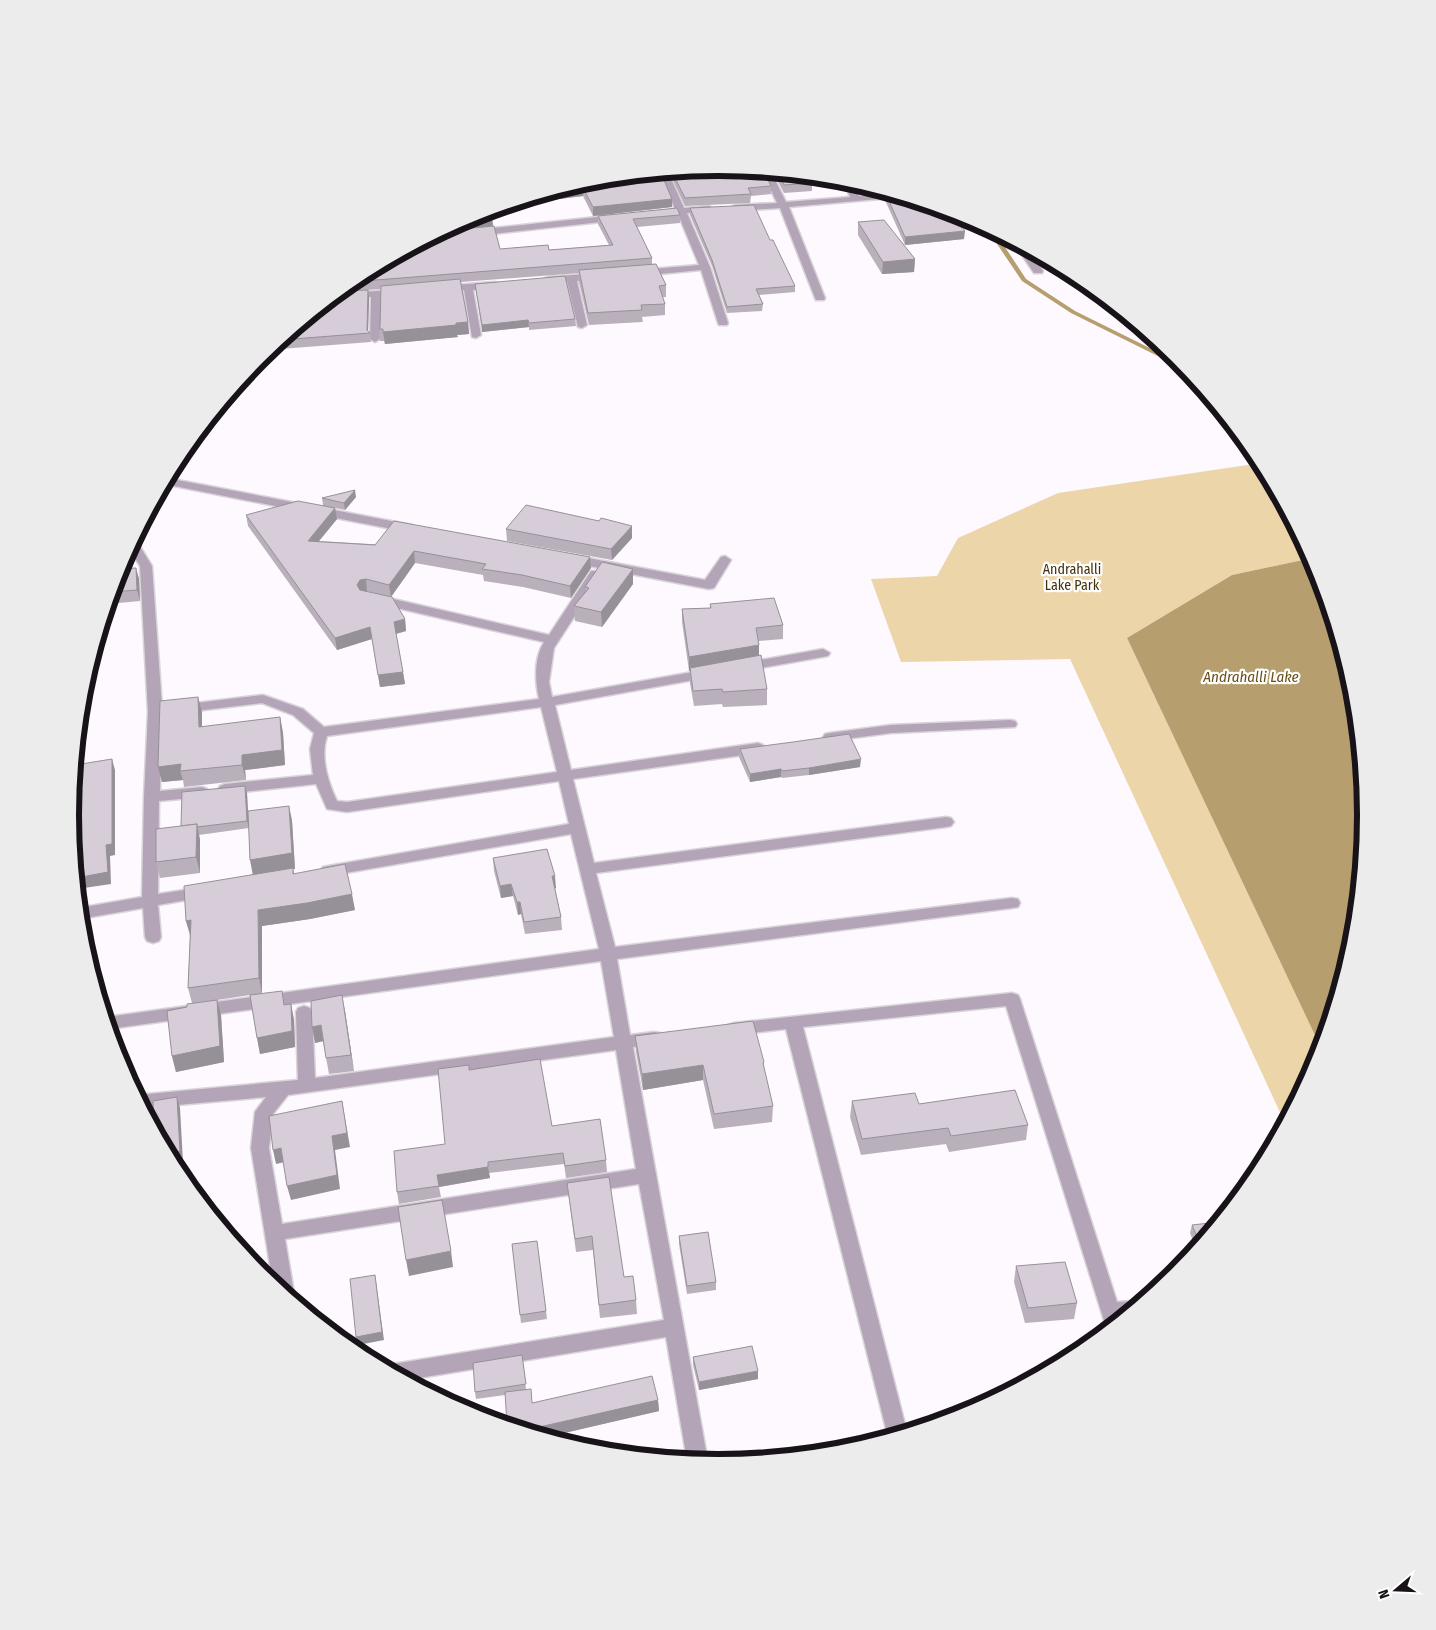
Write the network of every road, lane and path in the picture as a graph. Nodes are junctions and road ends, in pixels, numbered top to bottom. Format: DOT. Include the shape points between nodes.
graph roads {
  1 [pos="667,178"];
  2 [pos="769,178"];
  3 [pos="852,190"];
  4 [pos="879,197"];
  5 [pos="855,198"];
  6 [pos="783,205"];
  7 [pos="681,211"];
  8 [pos="662,213"];
  9 [pos="623,217"];
  10 [pos="469,234"];
  11 [pos="1027,255"];
  12 [pos="704,267"];
  13 [pos="1038,271"];
  14 [pos="628,274"];
  15 [pos="609,275"];
  16 [pos="571,278"];
  17 [pos="534,281"];
  18 [pos="505,284"];
  19 [pos="468,287"];
  20 [pos="431,290"];
  21 [pos="413,291"];
  22 [pos="376,294"];
  23 [pos="345,296"];
  24 [pos="820,298"];
  25 [pos="723,323"];
  26 [pos="582,325"];
  27 [pos="476,335"];
  28 [pos="375,340"];
  29 [pos="172,482"];
  30 [pos="427,532"];
  31 [pos="136,550"];
  32 [pos="562,558"];
  33 [pos="725,560"];
  34 [pos="601,565"];
  35 [pos="367,597"];
  36 [pos="552,640"];
  37 [pos="823,654"];
  38 [pos="546,702"];
  39 [pos="155,712"];
  40 [pos="1010,724"];
  41 [pos="321,732"];
  42 [pos="812,740"];
  43 [pos="772,746"];
  44 [pos="565,775"];
  45 [pos="322,779"];
  46 [pos="151,797"];
  47 [pos="946,822"];
  48 [pos="577,828"];
  49 [pos="589,869"];
  50 [pos="315,873"];
  51 [pos="218,889"];
  52 [pos="150,901"];
  53 [pos="1012,903"];
  54 [pos="86,912"];
  55 [pos="153,937"];
  56 [pos="608,954"];
  57 [pos="304,1012"];
  58 [pos="114,1022"];
  59 [pos="793,1022"];
  60 [pos="718,1031"];
  61 [pos="670,1036"];
  62 [pos="623,1042"];
  63 [pos="307,1086"];
  64 [pos="283,1089"];
  65 [pos="146,1100"];
  66 [pos="646,1175"];
  67 [pos="275,1233"];
  68 [pos="282,1282"];
  69 [pos="1111,1318"];
  70 [pos="674,1327"];
  71 [pos="403,1371"];
  72 [pos="895,1428"];
  73 [pos="697,1453"];
  1 -- 7 [label="street"];
  2 -- 6 [label="street"];
  3 -- 5 [label="street"];
  4 -- 5 [label="street"];
  5 -- 6 [label="street"];
  6 -- 7 [label="street"];
  6 -- 24 [label="street"];
  7 -- 8 [label="street"];
  7 -- 12 [label="street"];
  9 -- 10 [label="street"];
  11 -- 13 [label="street"];
  12 -- 14 [label="street"];
  12 -- 25 [label="street"];
  15 -- 16 [label="street"];
  16 -- 17 [label="street"];
  16 -- 26 [label="street"];
  18 -- 19 [label="street"];
  19 -- 20 [label="street"];
  19 -- 27 [label="street"];
  21 -- 22 [label="street"];
  22 -- 23 [label="street"];
  22 -- 28 [label="street"];
  29 -- 30 [label="street"];
  31 -- 39 [label="street" via="146,566"];
  32 -- 34 [label="street"];
  33 -- 34 [label="street" via="710,585"];
  34 -- 36 [label="street"];
  35 -- 36 [label="street"];
  36 -- 38 [label="street" via="547,648 542,682"];
  37 -- 38 [label="street"];
  38 -- 41 [label="street"];
  38 -- 44 [label="street"];
  39 -- 41 [label="street" via="263,699 298,712"];
  39 -- 46 [label="street"];
  40 -- 42 [label="street" via="891,728"];
  41 -- 45 [label="street" via="316,744"];
  43 -- 44 [label="street"];
  44 -- 45 [label="street" via="346,807 332,806"];
  44 -- 48 [label="street"];
  45 -- 46 [label="street"];
  46 -- 52 [label="street"];
  47 -- 49 [label="street"];
  48 -- 49 [label="street"];
  48 -- 50 [label="street"];
  49 -- 56 [label="street"];
  51 -- 52 [label="street"];
  52 -- 54 [label="street"];
  52 -- 55 [label="street"];
  53 -- 56 [label="street"];
  56 -- 58 [label="street"];
  56 -- 62 [label="street"];
  57 -- 63 [label="street"];
  59 -- 60 [label="street"];
  59 -- 69 [label="street" via="1012,999"];
  59 -- 72 [label="street"];
  61 -- 62 [label="street"];
  62 -- 63 [label="street"];
  62 -- 66 [label="street"];
  63 -- 64 [label="street"];
  64 -- 65 [label="street"];
  64 -- 67 [label="street" via="264,1112 260,1148"];
  66 -- 67 [label="street"];
  66 -- 70 [label="street"];
  67 -- 68 [label="street"];
  70 -- 71 [label="street"];
  70 -- 73 [label="street"];
}
